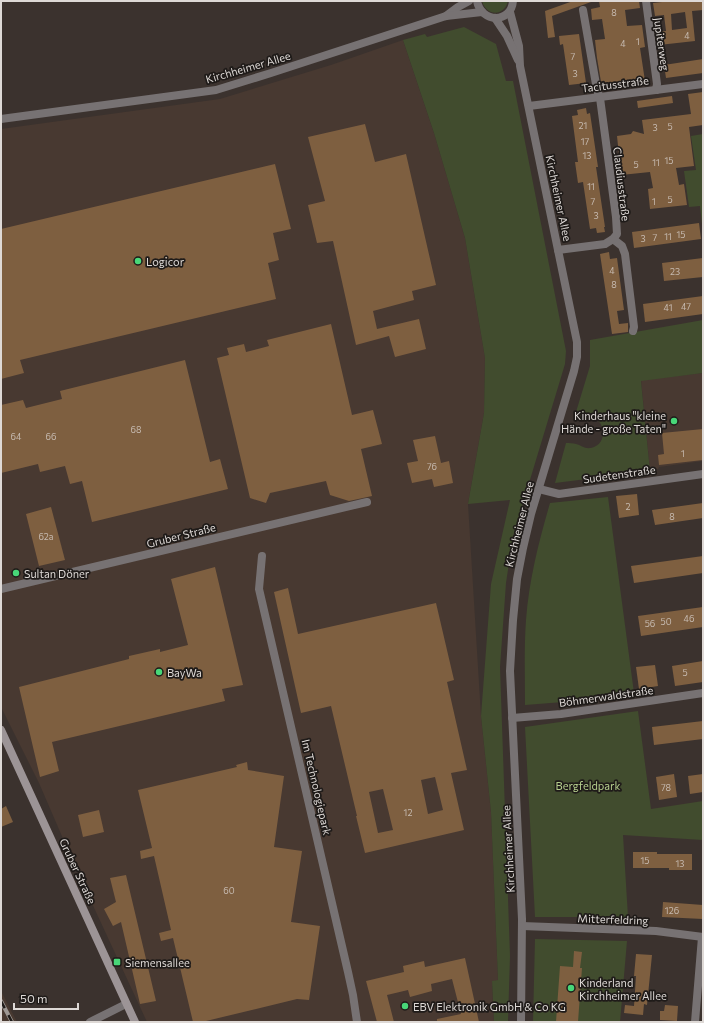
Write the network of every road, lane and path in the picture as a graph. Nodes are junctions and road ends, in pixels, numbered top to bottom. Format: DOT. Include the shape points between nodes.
graph roads {
  1 [pos="469,1"];
  2 [pos="477,1"];
  3 [pos="646,1"];
  4 [pos="514,2"];
  5 [pos="583,10"];
  6 [pos="482,12"];
  7 [pos="510,12"];
  8 [pos="446,16"];
  9 [pos="495,18"];
  10 [pos="520,66"];
  11 [pos="703,84"];
  12 [pos="656,90"];
  13 [pos="600,98"];
  14 [pos="529,106"];
  15 [pos="1,119"];
  16 [pos="613,239"];
  17 [pos="558,250"];
  18 [pos="633,331"];
  19 [pos="703,474"];
  20 [pos="539,489"];
  21 [pos="367,502"];
  22 [pos="262,556"];
  23 [pos="1,589"];
  24 [pos="703,693"];
  25 [pos="512,718"];
  26 [pos="1,730"];
  27 [pos="522,926"];
  28 [pos="702,937"];
  29 [pos="126,1004"];
  30 [pos="90,1022"];
  31 [pos="135,1022"];
  32 [pos="357,1022"];
  33 [pos="520,1022"];
  34 [pos="695,1022"];
  1 -- 8 [label="street, Kirchheimer Allee"];
  2 -- 6 [label="street"];
  3 -- 12 [label="street, Jupiterweg"];
  4 -- 7 [label="street"];
  5 -- 13 [label="street, Claudiusstraße"];
  6 -- 8 [label="street, Kirchheimer Allee"];
  6 -- 9 [label="street"];
  7 -- 9 [label="street"];
  7 -- 10 [label="street, Kirchheimer Allee" via="519,46"];
  8 -- 15 [label="street, Kirchheimer Allee" via="216,90"];
  9 -- 10 [label="street, Kirchheimer Allee" via="507,36"];
  10 -- 14 [label="street, Kirchheimer Allee"];
  11 -- 12 [label="street, Tacitusstraße"];
  12 -- 13 [label="street, Tacitusstraße"];
  13 -- 14 [label="street, Tacitusstraße"];
  13 -- 16 [label="street, Claudiusstraße" via="616,217 617,234"];
  14 -- 17 [label="street, Kirchheimer Allee"];
  16 -- 17 [label="street" via="606,244"];
  16 -- 18 [label="street" via="622,246 624,254"];
  17 -- 20 [label="street, Kirchheimer Allee" via="578,357"];
  19 -- 20 [label="street, Sudetenstraße" via="559,494"];
  20 -- 25 [label="street, Kirchheimer Allee" via="517,579 510,662"];
  21 -- 23 [label="street, Gruber Straße"];
  22 -- 32 [label="street, Im Technologiepark" via="260,589 354,995"];
  24 -- 25 [label="street, Böhmerwaldstraße" via="561,714"];
  25 -- 27 [label="street, Kirchheimer Allee"];
  26 -- 29 [label="street, Gruber Straße"];
  27 -- 28 [label="street, Mitterfeldring" via="656,931"];
  27 -- 33 [label="street, Kirchheimer Allee"];
  28 -- 34 [label="street"];
  29 -- 30 [label="street"];
  29 -- 31 [label="street, Gruber Straße"];
}
